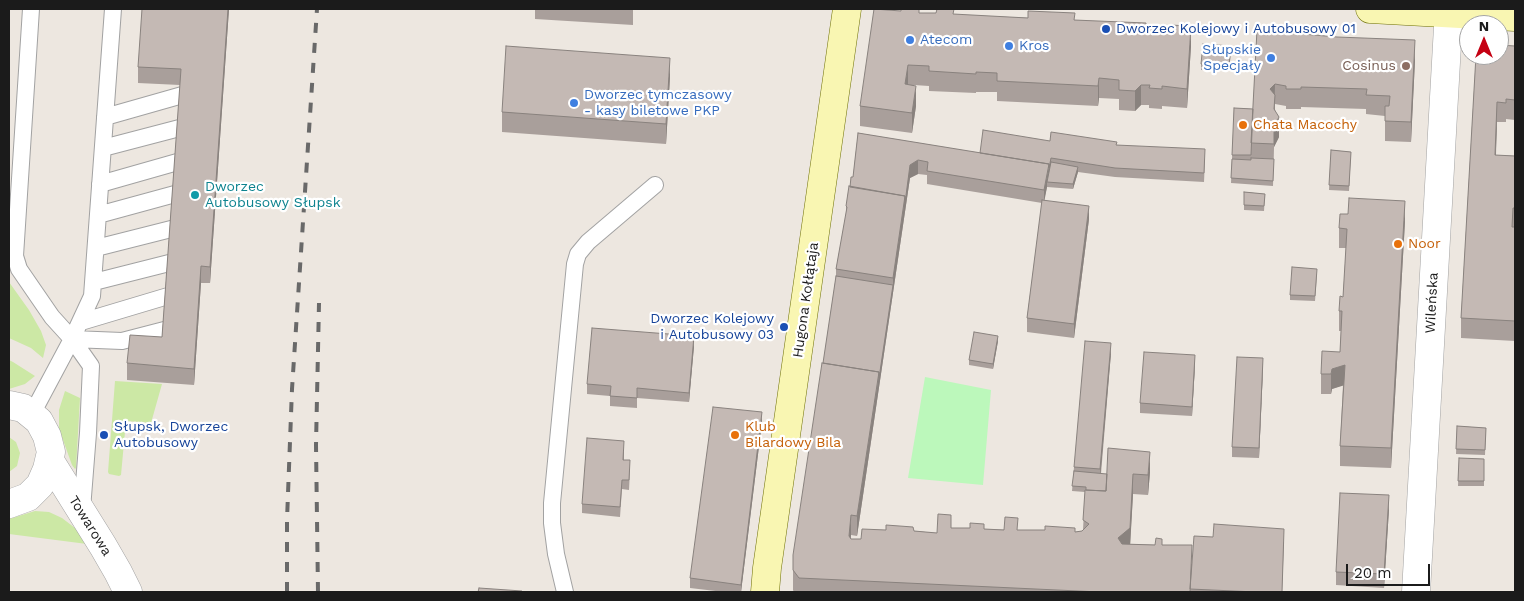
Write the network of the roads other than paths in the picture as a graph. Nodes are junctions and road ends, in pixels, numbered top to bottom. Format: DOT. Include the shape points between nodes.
graph roads {
  1 [pos="31,9"];
  2 [pos="112,9"];
  3 [pos="847,9"];
  4 [pos="1370,9"];
  5 [pos="1449,11"];
  6 [pos="1515,17"];
  7 [pos="193,92"];
  8 [pos="104,117"];
  9 [pos="191,125"];
  10 [pos="103,148"];
  11 [pos="188,159"];
  12 [pos="100,184"];
  13 [pos="655,185"];
  14 [pos="186,191"];
  15 [pos="98,215"];
  16 [pos="184,226"];
  17 [pos="96,248"];
  18 [pos="181,260"];
  19 [pos="94,282"];
  20 [pos="178,293"];
  21 [pos="81,322"];
  22 [pos="176,327"];
  23 [pos="72,340"];
  24 [pos="21,410"];
  25 [pos="50,461"];
  26 [pos="9,504"];
  27 [pos="81,512"];
  28 [pos="128,592"];
  29 [pos="565,592"];
  30 [pos="765,592"];
  31 [pos="1416,592"];
  1 -- 23 [label="lane" via="15,256 18,269"];
  2 -- 8 [label="lane"];
  3 -- 30 [label="street, Hugona Kołłątaja"];
  4 -- 5 [label="street"];
  5 -- 6 [label="street"];
  5 -- 31 [label="street, Wileńska"];
  7 -- 8 [label="lane"];
  8 -- 10 [label="lane"];
  9 -- 10 [label="lane"];
  10 -- 12 [label="lane"];
  11 -- 12 [label="lane"];
  12 -- 15 [label="lane"];
  13 -- 29 [label="lane" via="588,242 578,254 575,264 552,503 556,554"];
  14 -- 15 [label="lane"];
  15 -- 17 [label="lane"];
  16 -- 17 [label="lane"];
  17 -- 19 [label="lane"];
  18 -- 19 [label="lane"];
  19 -- 21 [label="lane"];
  20 -- 21 [label="lane"];
  21 -- 23 [label="lane"];
  22 -- 23 [label="lane" via="122,341"];
  23 -- 24 [label="lane"];
  23 -- 27 [label="lane" via="92,366"];
  24 -- 25 [label="street" via="44,428"];
  25 -- 26 [label="street" via="44,478 34,491 28,497"];
  25 -- 27 [label="street, Towarowa"];
  27 -- 28 [label="street, Towarowa"];
}
